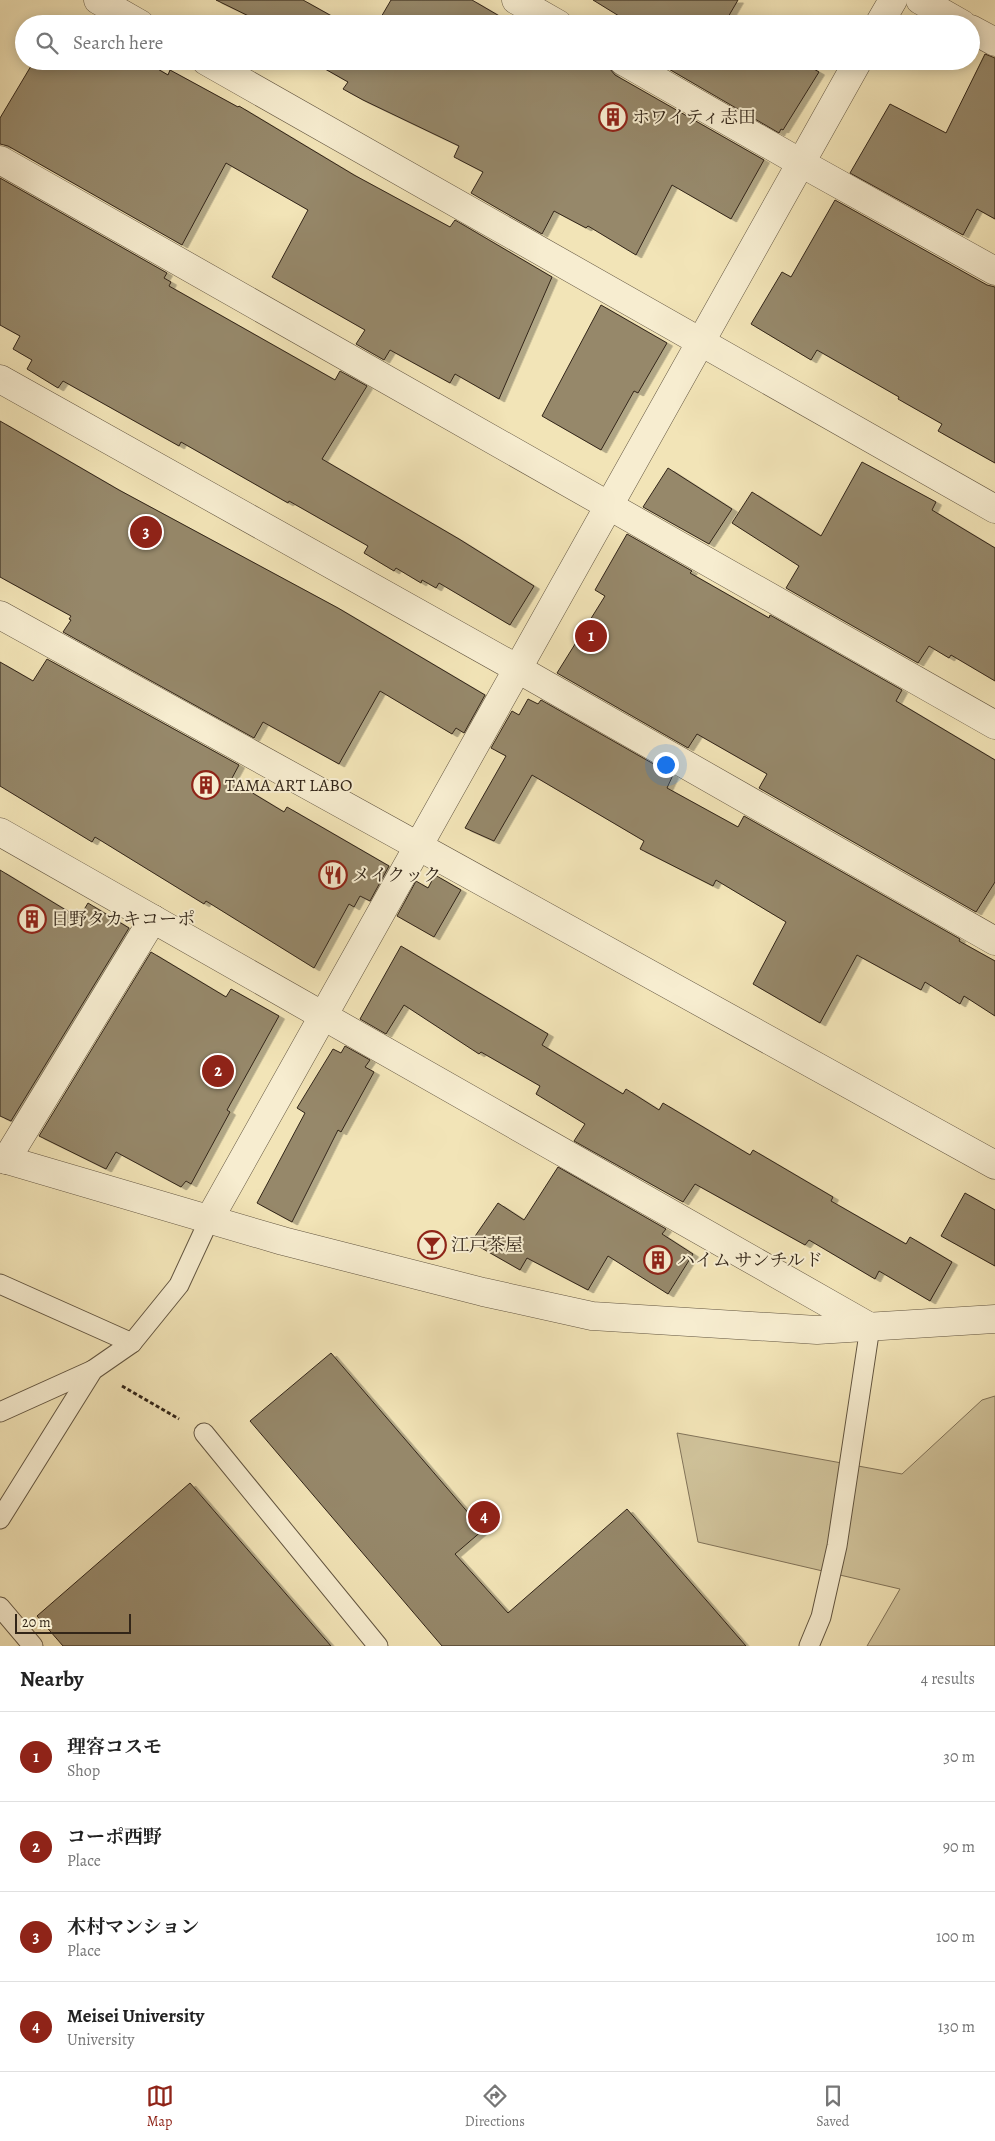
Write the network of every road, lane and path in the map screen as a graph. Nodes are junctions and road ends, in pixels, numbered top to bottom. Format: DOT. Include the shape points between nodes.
graph roads {
  1 [pos="98,0"];
  2 [pos="516,0"];
  3 [pos="892,0"];
  4 [pos="920,0"];
  5 [pos="124,15"];
  6 [pos="542,15"];
  7 [pos="884,15"];
  8 [pos="946,15"];
  9 [pos="980,34"];
  10 [pos="995,42"];
  11 [pos="222,70"];
  12 [pos="639,70"];
  13 [pos="853,70"];
  14 [pos="0,160"];
  15 [pos="801,163"];
  16 [pos="995,271"];
  17 [pos="701,342"];
  18 [pos="0,379"];
  19 [pos="610,505"];
  20 [pos="995,509"];
  21 [pos="0,615"];
  22 [pos="518,669"];
  23 [pos="995,725"];
  24 [pos="0,832"];
  25 [pos="418,846"];
  26 [pos="153,919"];
  27 [pos="995,941"];
  28 [pos="324,1016"];
  29 [pos="3,1159"];
  30 [pos="995,1165"];
  31 [pos="210,1218"];
  32 [pos="0,1284"];
  33 [pos="995,1319"];
  34 [pos="870,1327"];
  35 [pos="132,1343"];
  36 [pos="93,1370"];
  37 [pos="0,1412"];
  38 [pos="204,1433"];
  39 [pos="0,1519"];
  40 [pos="0,1608"];
  41 [pos="33,1646"];
  42 [pos="378,1646"];
  43 [pos="809,1646"];
  1 -- 5 [label="street"];
  2 -- 6 [label="street"];
  3 -- 7 [label="street"];
  4 -- 8 [label="street"];
  9 -- 10 [label="street"];
  11 -- 17 [label="street"];
  12 -- 15 [label="street"];
  13 -- 15 [label="street"];
  14 -- 19 [label="street"];
  15 -- 16 [label="street"];
  15 -- 17 [label="street"];
  17 -- 19 [label="street"];
  17 -- 20 [label="street"];
  18 -- 22 [label="street"];
  19 -- 22 [label="street"];
  19 -- 23 [label="street"];
  21 -- 25 [label="street"];
  22 -- 25 [label="street"];
  22 -- 27 [label="street"];
  24 -- 26 [label="street"];
  25 -- 28 [label="street"];
  25 -- 30 [label="street"];
  26 -- 28 [label="street"];
  26 -- 29 [label="street"];
  28 -- 31 [label="street"];
  28 -- 34 [label="street"];
  29 -- 31 [label="street"];
  31 -- 34 [label="street" via="283,1241 592,1316 817,1330"];
  31 -- 35 [label="lane" via="179,1285"];
  32 -- 35 [label="lane"];
  33 -- 34 [label="street"];
  34 -- 43 [label="lane" via="837,1546 821,1617"];
  35 -- 36 [label="lane"];
  36 -- 37 [label="lane"];
  36 -- 38 [label="path"];
  36 -- 39 [label="lane"];
  38 -- 42 [label="lane"];
  40 -- 41 [label="lane"];
}
